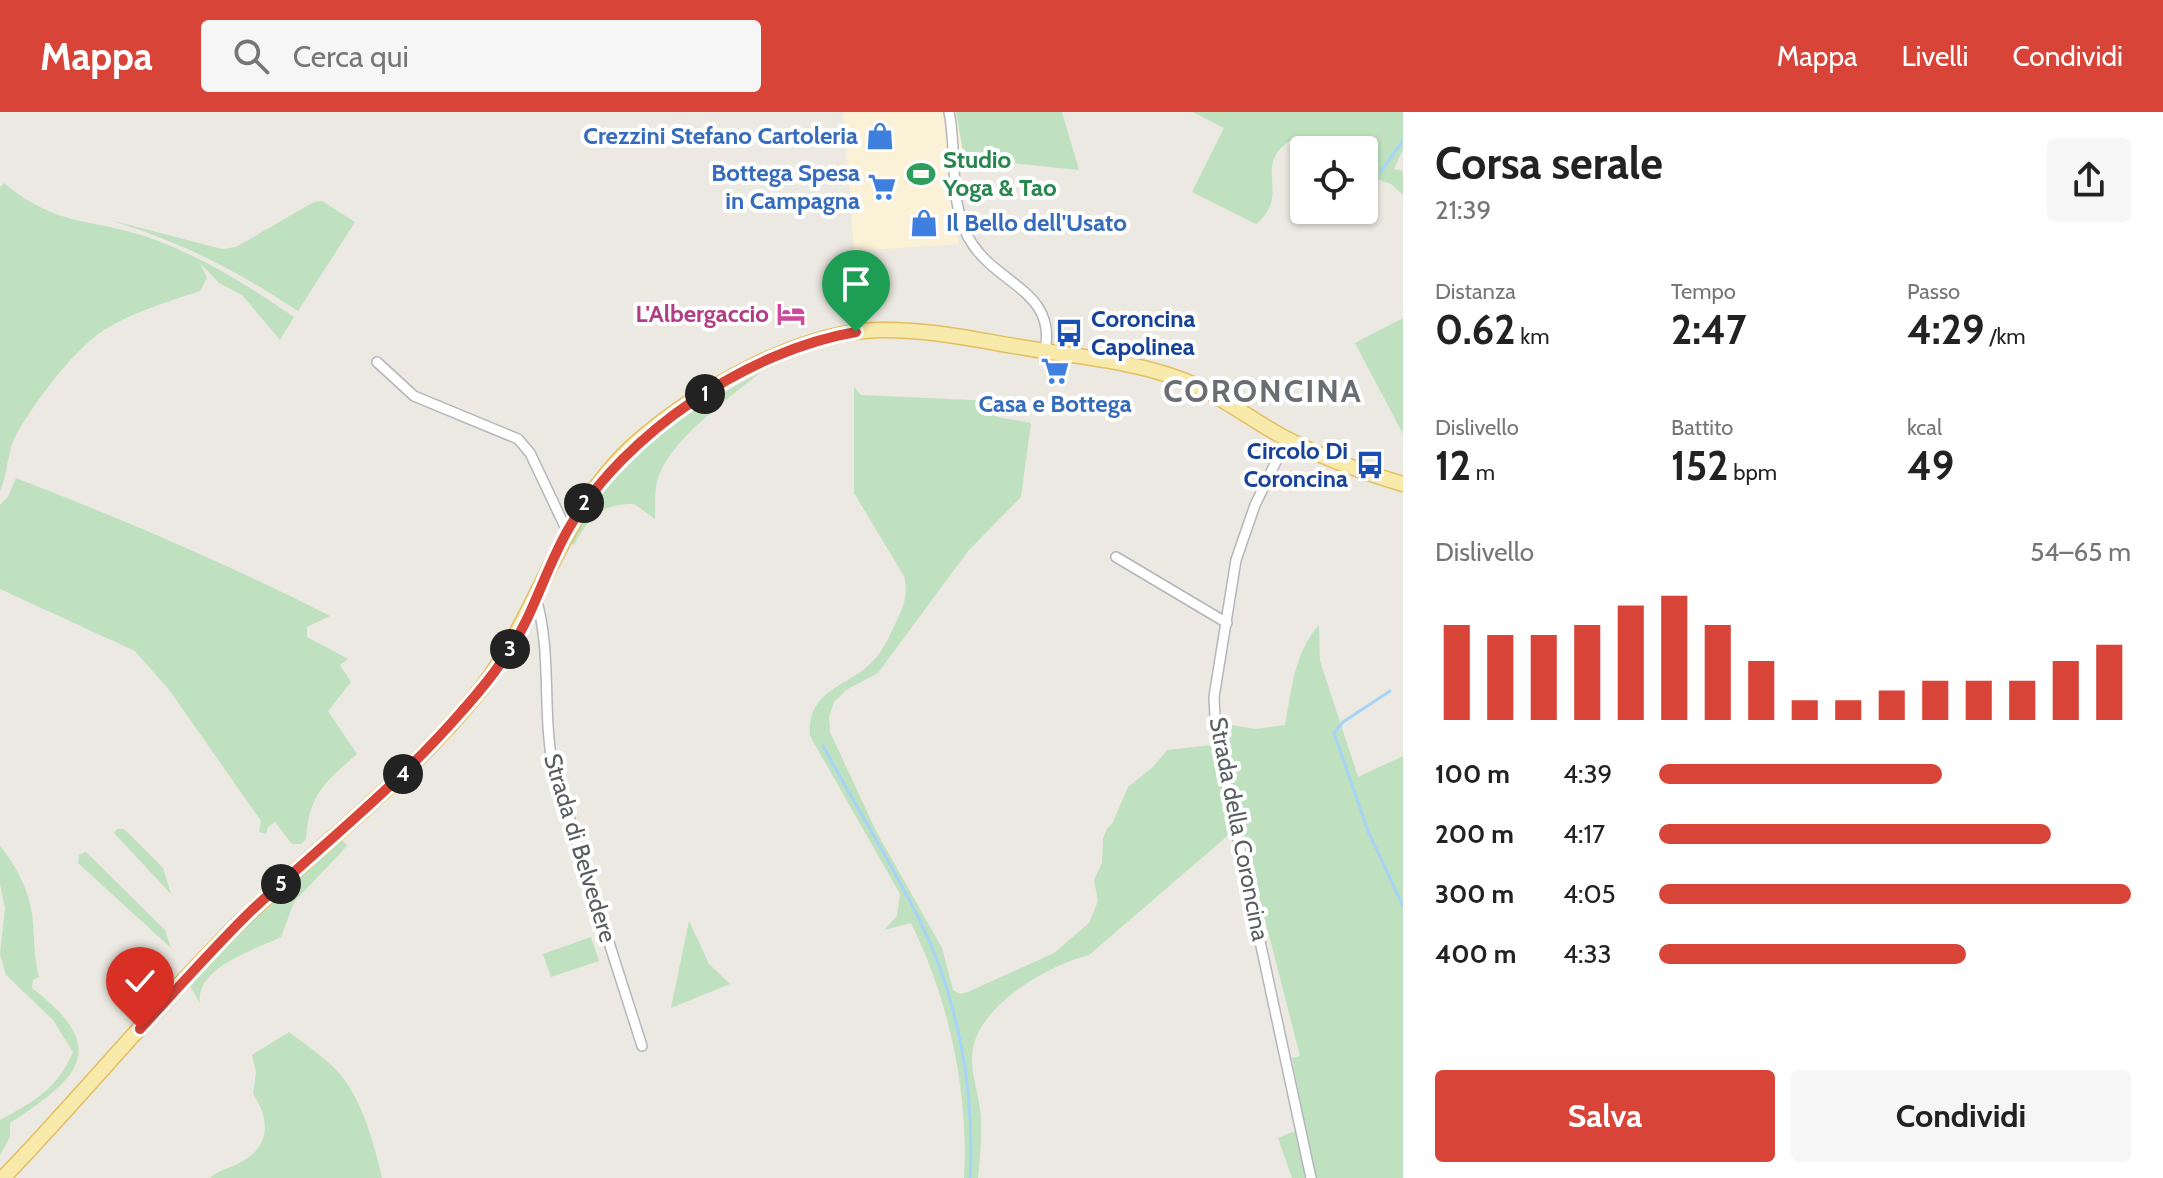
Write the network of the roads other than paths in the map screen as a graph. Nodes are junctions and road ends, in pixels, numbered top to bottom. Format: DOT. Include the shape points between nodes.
graph roads {
  1 [pos="949,112"];
  2 [pos="1045,351"];
  3 [pos="377,362"];
  4 [pos="1287,439"];
  5 [pos="1403,484"];
  6 [pos="567,531"];
  7 [pos="1116,557"];
  8 [pos="536,598"];
  9 [pos="1227,623"];
  10 [pos="642,1046"];
  11 [pos="3,1178"];
  12 [pos="1311,1178"];
  1 -- 2 [label="street" via="964,229 984,259 1041,310 1048,325"];
  2 -- 4 [label="main road" via="1183,380"];
  2 -- 6 [label="main road" via="886,330 846,333 805,345 721,385 660,423 614,465"];
  3 -- 6 [label="street" via="414,396 518,439 530,453"];
  4 -- 5 [label="main road"];
  4 -- 9 [label="street, Strada della Coroncina" via="1238,552"];
  6 -- 8 [label="main road"];
  7 -- 9 [label="street"];
  8 -- 10 [label="street, Strada di Belvedere" via="553,767"];
  8 -- 11 [label="main road" via="495,671 421,757 230,932"];
  9 -- 12 [label="street, Strada della Coroncina" via="1214,697 1216,737"];
}
